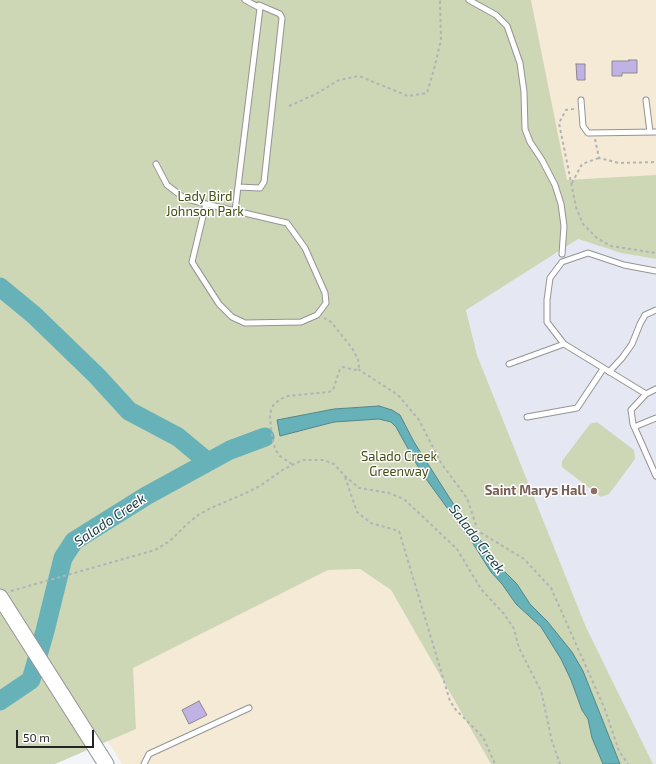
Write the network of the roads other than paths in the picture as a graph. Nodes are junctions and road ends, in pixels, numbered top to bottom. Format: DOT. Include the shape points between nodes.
graph roads {
  1 [pos="245,0"];
  2 [pos="469,0"];
  3 [pos="259,4"];
  4 [pos="581,100"];
  5 [pos="646,100"];
  6 [pos="650,132"];
  7 [pos="656,132"];
  8 [pos="156,164"];
  9 [pos="238,187"];
  10 [pos="206,204"];
  11 [pos="235,211"];
  12 [pos="562,254"];
  13 [pos="656,271"];
  14 [pos="656,310"];
  15 [pos="564,344"];
  16 [pos="509,364"];
  17 [pos="604,368"];
  18 [pos="609,372"];
  19 [pos="656,389"];
  20 [pos="646,394"];
  21 [pos="527,417"];
  22 [pos="656,418"];
  23 [pos="634,427"];
  24 [pos="656,476"];
  25 [pos="4,594"];
  26 [pos="249,708"];
  27 [pos="106,764"];
  28 [pos="144,764"];
  1 -- 3 [label="lane"];
  2 -- 12 [label="lane" via="496,15 507,26 518,56 524,92 525,129 555,185 562,204"];
  3 -- 9 [label="lane"];
  3 -- 9 [label="lane" via="280,14 282,18 264,182 260,188"];
  4 -- 6 [label="lane" via="583,126 588,133"];
  5 -- 6 [label="lane"];
  6 -- 7 [label="lane"];
  8 -- 10 [label="lane" via="167,185 184,198"];
  9 -- 11 [label="lane"];
  10 -- 11 [label="lane"];
  10 -- 11 [label="lane" via="192,262 219,304 232,317 245,323 302,322 317,315 326,303 325,293 305,248 287,223"];
  13 -- 15 [label="lane" via="624,265 588,253 562,262 550,278 547,322"];
  14 -- 18 [label="lane" via="645,316 632,344"];
  15 -- 16 [label="lane"];
  15 -- 17 [label="lane"];
  17 -- 18 [label="lane"];
  17 -- 21 [label="lane" via="577,408"];
  18 -- 20 [label="lane"];
  19 -- 20 [label="lane"];
  20 -- 23 [label="lane" via="631,410"];
  22 -- 23 [label="lane"];
  23 -- 24 [label="lane"];
  25 -- 27 [label="main road"];
  26 -- 28 [label="lane" via="149,754"];
}
